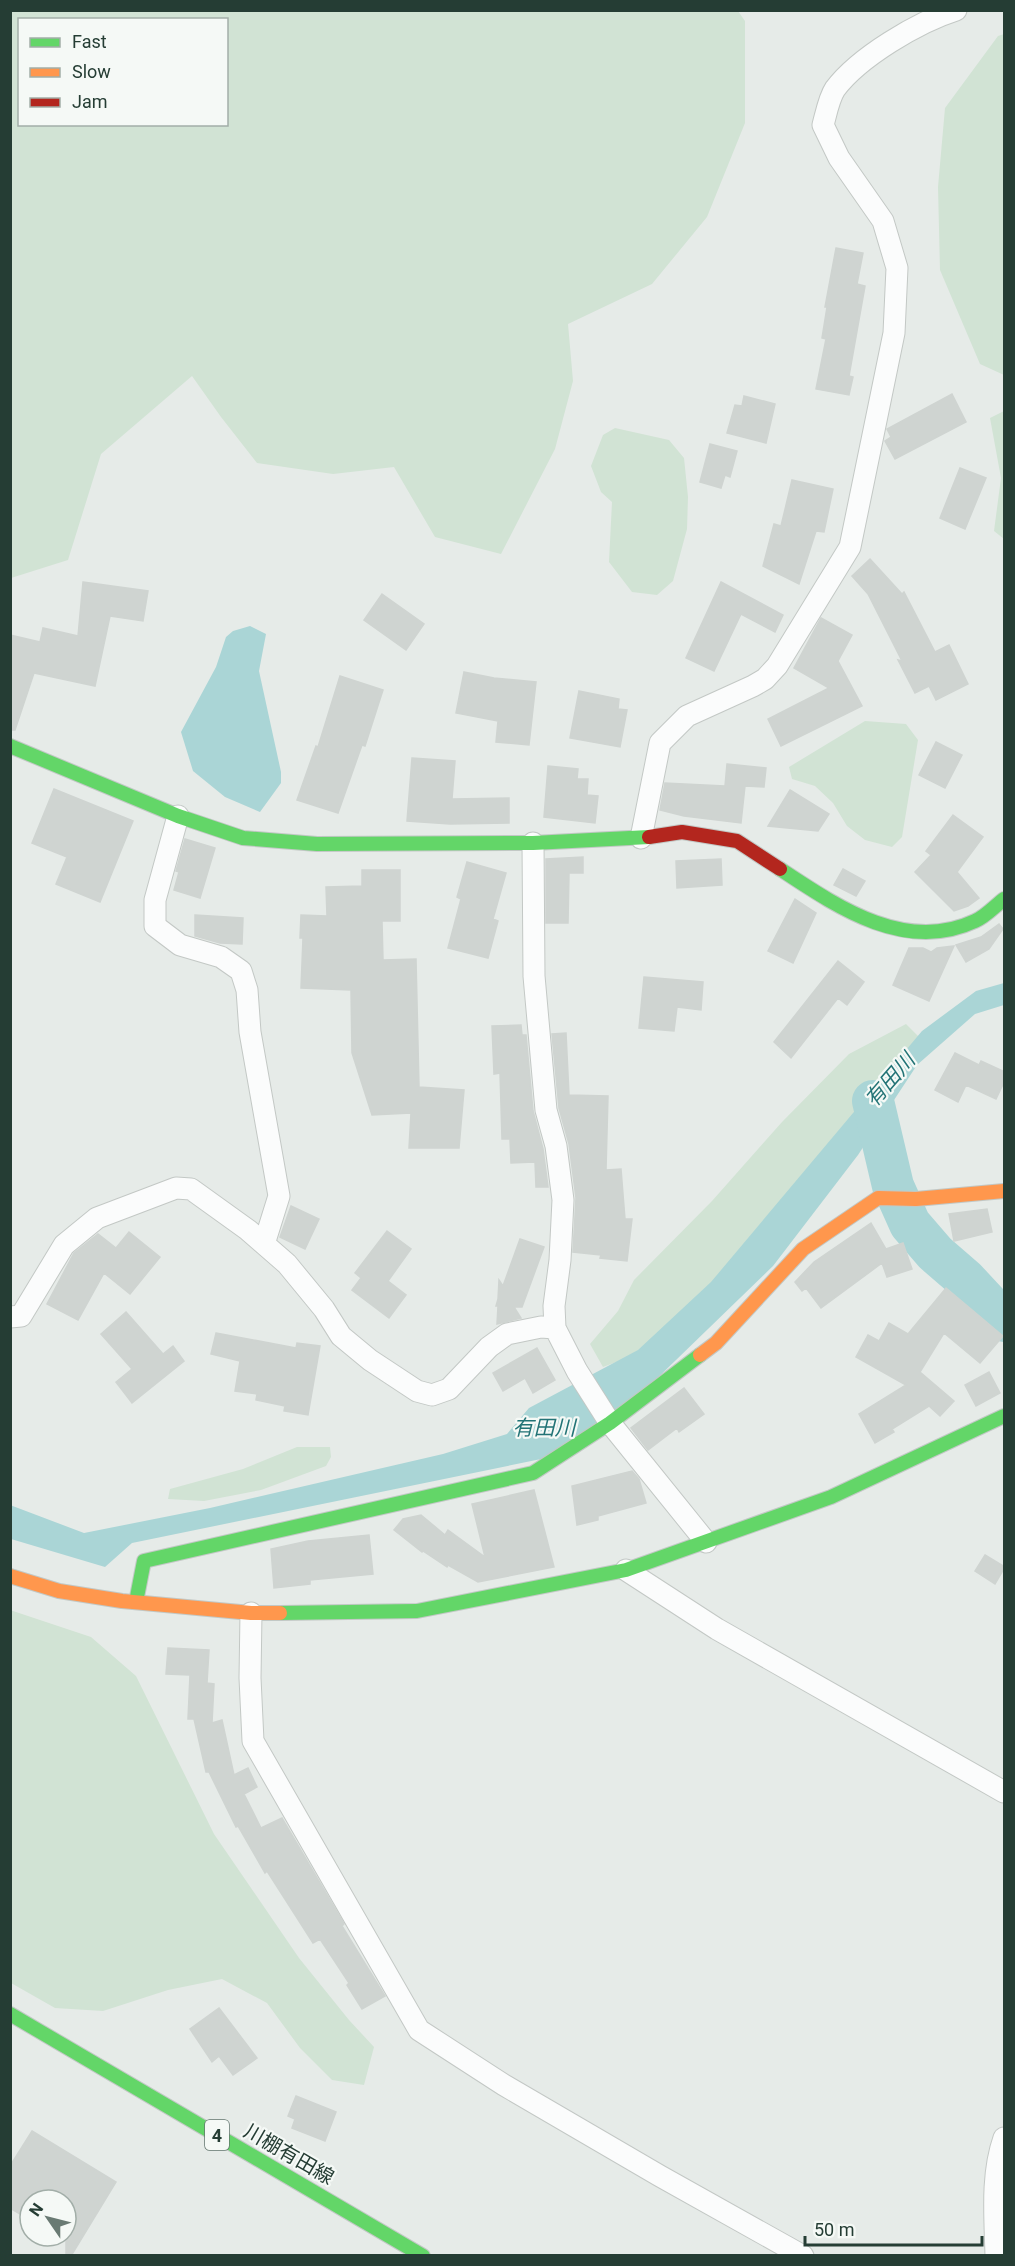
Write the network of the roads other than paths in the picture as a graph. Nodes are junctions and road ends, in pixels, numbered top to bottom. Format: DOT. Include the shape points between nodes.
graph roads {
  1 [pos="956,10"];
  2 [pos="10,746"];
  3 [pos="178,816"];
  4 [pos="641,838"];
  5 [pos="533,843"];
  6 [pos="1005,899"];
  7 [pos="1005,1191"];
  8 [pos="264,1244"];
  9 [pos="10,1317"];
  10 [pos="555,1328"];
  11 [pos="1005,1416"];
  12 [pos="610,1423"];
  13 [pos="706,1542"];
  14 [pos="626,1570"];
  15 [pos="10,1576"];
  16 [pos="136,1602"];
  17 [pos="251,1613"];
  18 [pos="1004,1791"];
  19 [pos="10,2014"];
  20 [pos="1005,2138"];
  21 [pos="423,2256"];
  22 [pos="803,2256"];
  23 [pos="996,2256"];
  1 -- 4 [label="street" via="934,17 862,62 834,91 823,125 839,158 883,221 897,268 894,333 850,547 777,666 765,679 687,716 660,743"];
  2 -- 3 [label="street"];
  3 -- 5 [label="street" via="243,838 275,842"];
  3 -- 8 [label="street" via="155,900 155,926 180,945 221,957 241,971 279,1196"];
  4 -- 5 [label="street"];
  4 -- 6 [label="street" via="682,832 736,841 830,902 867,921 904,930 942,932 976,921"];
  5 -- 10 [label="street" via="534,976 546,1110 556,1146 563,1200"];
  7 -- 12 [label="street" via="916,1199 878,1198 803,1249 716,1343"];
  8 -- 9 [label="street" via="191,1189 176,1188 97,1218 64,1245 21,1316"];
  8 -- 10 [label="street" via="287,1264 342,1336 417,1391 432,1395 449,1389 507,1334"];
  10 -- 12 [label="street"];
  11 -- 13 [label="street" via="831,1497"];
  12 -- 13 [label="street"];
  12 -- 16 [label="street" via="533,1473 144,1561"];
  13 -- 14 [label="street"];
  14 -- 17 [label="street" via="417,1611"];
  14 -- 18 [label="street" via="717,1629"];
  15 -- 16 [label="street" via="59,1591"];
  16 -- 17 [label="street"];
  17 -- 22 [label="street" via="253,1741 419,2030 504,2085"];
  19 -- 21 [label="street, 川棚有田線 / 4"];
  20 -- 23 [label="street" via="998,2155 994,2198"];
}
